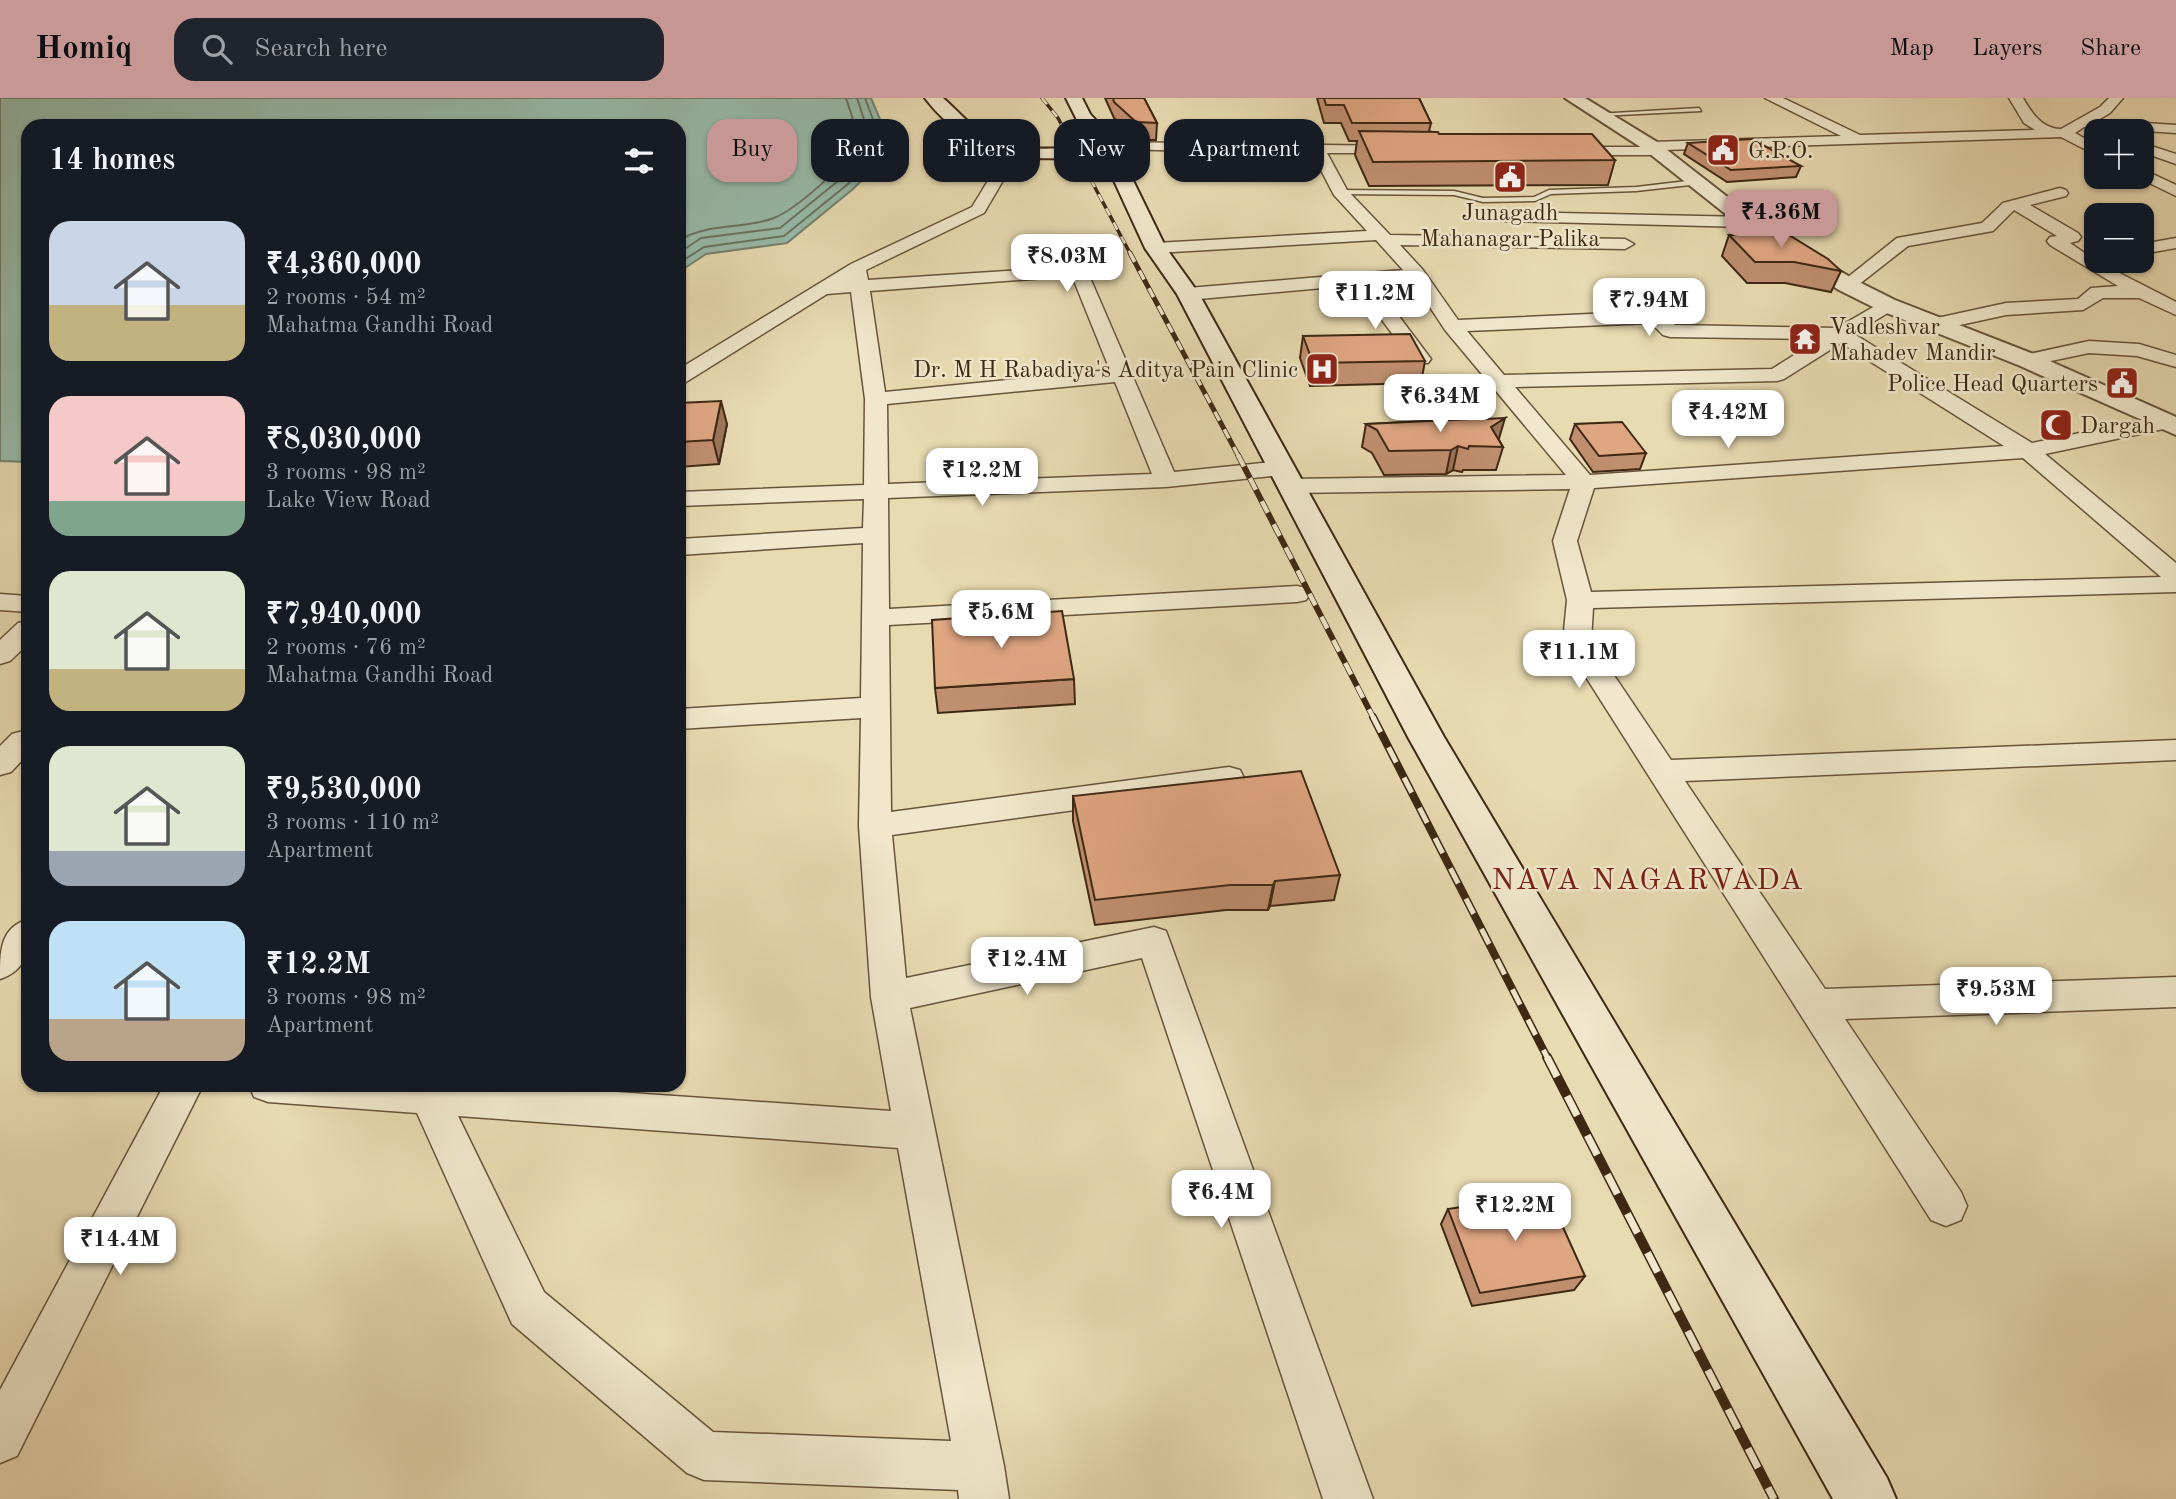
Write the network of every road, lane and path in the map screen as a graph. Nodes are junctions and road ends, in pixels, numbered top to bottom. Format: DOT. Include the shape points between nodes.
graph roads {
  1 [pos="933,98"];
  2 [pos="948,98"];
  3 [pos="1065,98"];
  4 [pos="1074,98"];
  5 [pos="1573,98"];
  6 [pos="1772,98"];
  7 [pos="2016,98"];
  8 [pos="2116,98"];
  9 [pos="1699,110"];
  10 [pos="1599,114"];
  11 [pos="1083,116"];
  12 [pos="955,119"];
  13 [pos="968,119"];
  14 [pos="1085,119"];
  15 [pos="2081,123"];
  16 [pos="2084,124"];
  17 [pos="2154,129"];
  18 [pos="2176,129"];
  19 [pos="2058,133"];
  20 [pos="1860,139"];
  21 [pos="2084,145"];
  22 [pos="1654,148"];
  23 [pos="1324,150"];
  24 [pos="1413,150"];
  25 [pos="1549,151"];
  26 [pos="2154,151"];
  27 [pos="2176,159"];
  28 [pos="1324,162"];
  29 [pos="2154,180"];
  30 [pos="996,182"];
  31 [pos="1125,182"];
  32 [pos="1696,182"];
  33 [pos="2176,191"];
  34 [pos="1339,192"];
  35 [pos="2060,193"];
  36 [pos="2016,204"];
  37 [pos="1511,217"];
  38 [pos="1747,222"];
  39 [pos="1382,237"];
  40 [pos="2176,243"];
  41 [pos="1625,244"];
  42 [pos="2154,247"];
  43 [pos="1156,248"];
  44 [pos="1416,274"];
  45 [pos="858,277"];
  46 [pos="1361,279"];
  47 [pos="1847,285"];
  48 [pos="2142,292"];
  49 [pos="1188,294"];
  50 [pos="1887,305"];
  51 [pos="2176,309"];
  52 [pos="1937,324"];
  53 [pos="1452,326"];
  54 [pos="1840,334"];
  55 [pos="1420,359"];
  56 [pos="2027,360"];
  57 [pos="2176,361"];
  58 [pos="686,374"];
  59 [pos="1123,374"];
  60 [pos="1499,381"];
  61 [pos="876,400"];
  62 [pos="2171,424"];
  63 [pos="2028,451"];
  64 [pos="1287,477"];
  65 [pos="1166,480"];
  66 [pos="1584,482"];
  67 [pos="877,489"];
  68 [pos="686,499"];
  69 [pos="876,535"];
  70 [pos="686,547"];
  71 [pos="2176,576"];
  72 [pos="2176,584"];
  73 [pos="1297,593"];
  74 [pos="1580,600"];
  75 [pos="0,603"];
  76 [pos="21,604"];
  77 [pos="876,618"];
  78 [pos="21,636"];
  79 [pos="0,655"];
  80 [pos="876,707"];
  81 [pos="686,719"];
  82 [pos="17,741"];
  83 [pos="2176,750"];
  84 [pos="0,764"];
  85 [pos="1661,771"];
  86 [pos="1229,778"];
  87 [pos="875,826"];
  88 [pos="17,935"];
  89 [pos="0,964"];
  90 [pos="2176,992"];
  91 [pos="888,997"];
  92 [pos="1815,1005"];
  93 [pos="180,1092"];
  94 [pos="380,1092"];
  95 [pos="429,1097"];
  96 [pos="915,1130"];
  97 [pos="1946,1206"];
  98 [pos="0,1438"];
  99 [pos="982,1483"];
  100 [pos="1348,1499"];
  101 [pos="1866,1499"];
  1 -- 12 [label="main road"];
  2 -- 13 [label="main road"];
  3 -- 11 [label="street"];
  4 -- 11 [label="main road"];
  5 -- 10 [label="main road"];
  6 -- 20 [label="street"];
  7 -- 19 [label="street" via="2029,120"];
  8 -- 15 [label="street"];
  9 -- 10 [label="lane"];
  10 -- 22 [label="main road"];
  11 -- 14 [label="main road"];
  15 -- 16 [label="street"];
  15 -- 19 [label="street"];
  17 -- 18 [label="street"];
  19 -- 20 [label="street"];
  19 -- 21 [label="street"];
  20 -- 22 [label="street"];
  22 -- 25 [label="street"];
  22 -- 32 [label="main road"];
  23 -- 24 [label="street"];
  26 -- 27 [label="street"];
  28 -- 34 [label="street"];
  29 -- 33 [label="street"];
  30 -- 45 [label="street" via="978,210"];
  31 -- 43 [label="main road"];
  32 -- 34 [label="lane" via="1549,192 1535,199"];
  32 -- 38 [label="main road"];
  34 -- 39 [label="street"];
  35 -- 36 [label="street"];
  36 -- 47 [label="street" via="1987,227 1903,242"];
  36 -- 48 [label="street" via="2072,237 2056,241"];
  37 -- 38 [label="street"];
  38 -- 47 [label="main road"];
  39 -- 41 [label="street"];
  39 -- 43 [label="street"];
  39 -- 44 [label="street"];
  40 -- 42 [label="street"];
  43 -- 49 [label="main road"];
  44 -- 46 [label="street"];
  44 -- 53 [label="street"];
  45 -- 58 [label="street" via="823,289"];
  45 -- 59 [label="street" via="1079,270"];
  45 -- 61 [label="street"];
  46 -- 49 [label="street"];
  46 -- 55 [label="street"];
  47 -- 50 [label="main road"];
  48 -- 51 [label="street"];
  48 -- 52 [label="street" via="2098,292 2083,304 2006,309"];
  49 -- 64 [label="main road"];
  50 -- 52 [label="main road"];
  50 -- 54 [label="street"];
  52 -- 56 [label="main road"];
  53 -- 54 [label="street" via="1656,317 1670,331"];
  53 -- 60 [label="street"];
  54 -- 60 [label="street" via="1777,375"];
  54 -- 63 [label="street"];
  56 -- 57 [label="street" via="2089,347 2139,350"];
  56 -- 62 [label="main road"];
  59 -- 61 [label="street"];
  59 -- 65 [label="street"];
  60 -- 66 [label="street"];
  61 -- 67 [label="street"];
  62 -- 63 [label="street"];
  63 -- 66 [label="street"];
  63 -- 71 [label="street"];
  64 -- 65 [label="street"];
  64 -- 66 [label="street"];
  64 -- 101 [label="main road" via="1426,737"];
  65 -- 67 [label="street"];
  66 -- 74 [label="street" via="1565,541"];
  67 -- 68 [label="street"];
  67 -- 69 [label="street"];
  69 -- 70 [label="street"];
  69 -- 77 [label="street"];
  72 -- 74 [label="street"];
  73 -- 77 [label="street"];
  74 -- 85 [label="street" via="1577,641"];
  75 -- 76 [label="street"];
  77 -- 80 [label="street"];
  78 -- 79 [label="street"];
  80 -- 81 [label="street"];
  80 -- 87 [label="street"];
  82 -- 84 [label="street"];
  83 -- 85 [label="street"];
  85 -- 92 [label="street"];
  86 -- 87 [label="street"];
  87 -- 91 [label="street"];
  88 -- 89 [label="street"];
  90 -- 92 [label="street"];
  91 -- 96 [label="street"];
  91 -- 100 [label="street" via="1154,941"];
  92 -- 97 [label="street"];
  93 -- 98 [label="street"];
  94 -- 95 [label="street"];
  95 -- 96 [label="street"];
  95 -- 99 [label="street" via="528,1308 704,1457"];
  96 -- 99 [label="street"];
}
